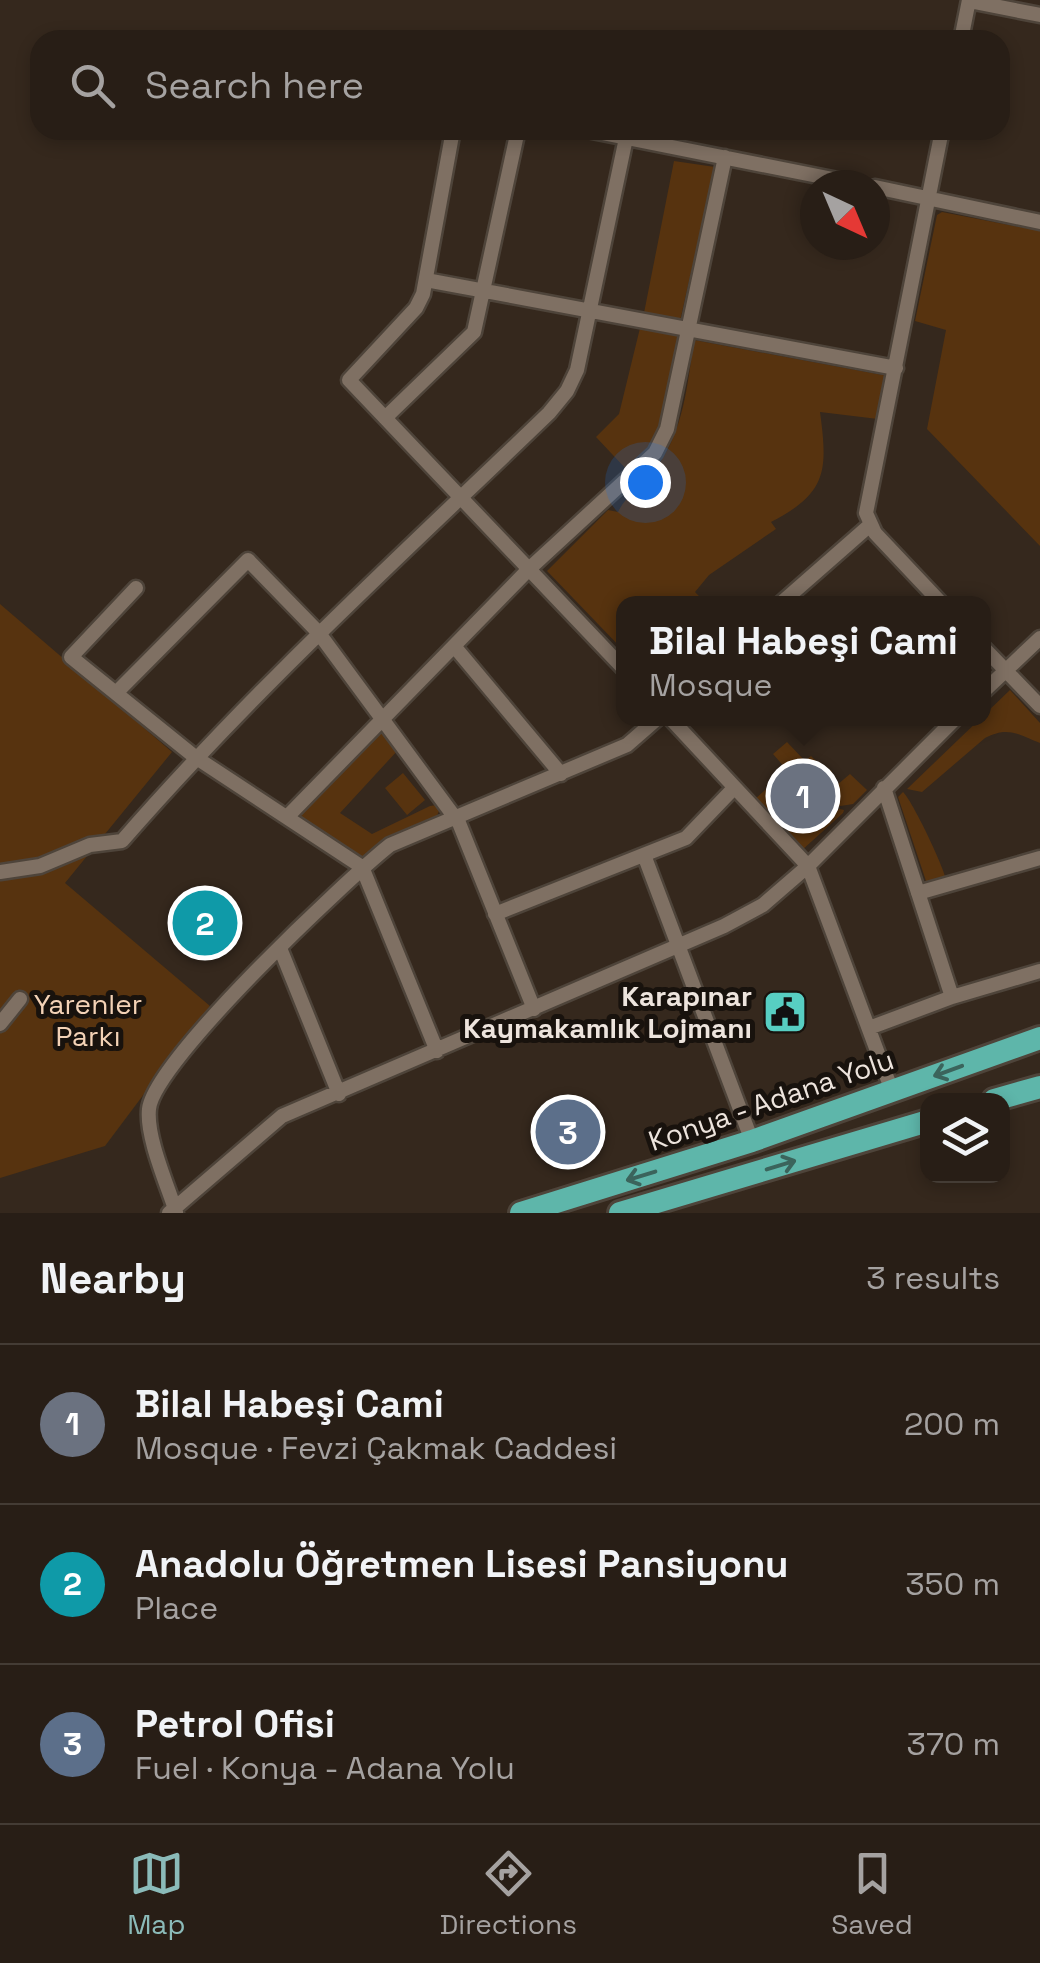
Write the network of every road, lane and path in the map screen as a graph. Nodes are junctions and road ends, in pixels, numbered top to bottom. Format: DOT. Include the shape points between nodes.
graph roads {
  1 [pos="969,0"];
  2 [pos="1040,15"];
  3 [pos="963,30"];
  4 [pos="451,140"];
  5 [pos="516,140"];
  6 [pos="626,140"];
  7 [pos="636,140"];
  8 [pos="940,140"];
  9 [pos="726,158"];
  10 [pos="800,172"];
  11 [pos="890,190"];
  12 [pos="928,198"];
  13 [pos="1040,222"];
  14 [pos="426,280"];
  15 [pos="483,291"];
  16 [pos="590,311"];
  17 [pos="688,329"];
  18 [pos="896,368"];
  19 [pos="385,418"];
  20 [pos="461,498"];
  21 [pos="870,525"];
  22 [pos="529,568"];
  23 [pos="136,588"];
  24 [pos="789,596"];
  25 [pos="935,596"];
  26 [pos="318,632"];
  27 [pos="1040,638"];
  28 [pos="454,646"];
  29 [pos="991,656"];
  30 [pos="616,661"];
  31 [pos="1005,671"];
  32 [pos="991,684"];
  33 [pos="116,693"];
  34 [pos="1040,706"];
  35 [pos="384,718"];
  36 [pos="649,726"];
  37 [pos="677,726"];
  38 [pos="948,726"];
  39 [pos="195,757"];
  40 [pos="561,774"];
  41 [pos="734,788"];
  42 [pos="884,788"];
  43 [pos="287,817"];
  44 [pos="455,818"];
  45 [pos="644,855"];
  46 [pos="1040,858"];
  47 [pos="808,866"];
  48 [pos="362,867"];
  49 [pos="0,872"];
  50 [pos="918,894"];
  51 [pos="495,914"];
  52 [pos="677,946"];
  53 [pos="280,948"];
  54 [pos="1040,971"];
  55 [pos="952,997"];
  56 [pos="20,1000"];
  57 [pos="534,1009"];
  58 [pos="0,1024"];
  59 [pos="869,1028"];
  60 [pos="1040,1038"];
  61 [pos="437,1051"];
  62 [pos="1040,1087"];
  63 [pos="892,1091"];
  64 [pos="338,1094"];
  65 [pos="1010,1095"];
  66 [pos="920,1122"];
  67 [pos="752,1140"];
  68 [pos="173,1212"];
  69 [pos="520,1213"];
  70 [pos="620,1213"];
  1 -- 2 [label="street"];
  1 -- 3 [label="street"];
  4 -- 14 [label="street"];
  5 -- 15 [label="street"];
  6 -- 16 [label="street"];
  7 -- 9 [label="street"];
  8 -- 12 [label="street"];
  9 -- 10 [label="street"];
  9 -- 17 [label="street"];
  11 -- 12 [label="street"];
  12 -- 13 [label="street"];
  12 -- 18 [label="street"];
  14 -- 15 [label="street"];
  14 -- 19 [label="street" via="416,308 349,380"];
  15 -- 16 [label="street"];
  15 -- 19 [label="street" via="474,332"];
  16 -- 17 [label="street"];
  16 -- 20 [label="street" via="567,391"];
  17 -- 18 [label="street"];
  17 -- 22 [label="street" via="668,430 654,453"];
  18 -- 21 [label="street" via="866,513"];
  19 -- 20 [label="street"];
  20 -- 22 [label="street"];
  20 -- 26 [label="street"];
  21 -- 24 [label="street"];
  21 -- 25 [label="street"];
  22 -- 28 [label="street"];
  22 -- 30 [label="street"];
  23 -- 33 [label="street" via="72,656"];
  26 -- 33 [label="street" via="248,560"];
  26 -- 35 [label="street"];
  26 -- 39 [label="street"];
  27 -- 31 [label="street"];
  28 -- 35 [label="street"];
  28 -- 40 [label="street"];
  29 -- 31 [label="street"];
  31 -- 32 [label="street"];
  31 -- 34 [label="street"];
  33 -- 39 [label="street"];
  35 -- 43 [label="street"];
  35 -- 44 [label="street"];
  36 -- 40 [label="street" via="627,745"];
  37 -- 41 [label="street"];
  38 -- 42 [label="street"];
  39 -- 43 [label="street"];
  39 -- 49 [label="street" via="122,840"];
  40 -- 44 [label="street"];
  41 -- 45 [label="street" via="686,838"];
  41 -- 47 [label="street"];
  42 -- 47 [label="street"];
  42 -- 50 [label="street"];
  43 -- 48 [label="street"];
  44 -- 48 [label="street" via="390,845"];
  44 -- 51 [label="street"];
  45 -- 51 [label="street"];
  45 -- 52 [label="street"];
  46 -- 50 [label="street"];
  47 -- 52 [label="street" via="764,905"];
  47 -- 59 [label="street"];
  48 -- 53 [label="street"];
  48 -- 61 [label="street"];
  50 -- 55 [label="street"];
  51 -- 57 [label="street"];
  52 -- 57 [label="street"];
  52 -- 67 [label="street"];
  53 -- 64 [label="street"];
  53 -- 68 [label="street" via="180,1052 153,1094 150,1130"];
  54 -- 55 [label="street"];
  55 -- 59 [label="street"];
  56 -- 58 [label="street"];
  57 -- 61 [label="street"];
  59 -- 63 [label="street"];
  60 -- 63 [label="highway, Konya - Adana Yolu, one-way"];
  61 -- 64 [label="street"];
  62 -- 65 [label="highway"];
  63 -- 67 [label="highway, Konya - Adana Yolu"];
  64 -- 68 [label="street" via="282,1116"];
  70 -- 66 [label="highway, one-way"];
  67 -- 69 [label="highway, Konya - Adana Yolu, one-way"];
}
